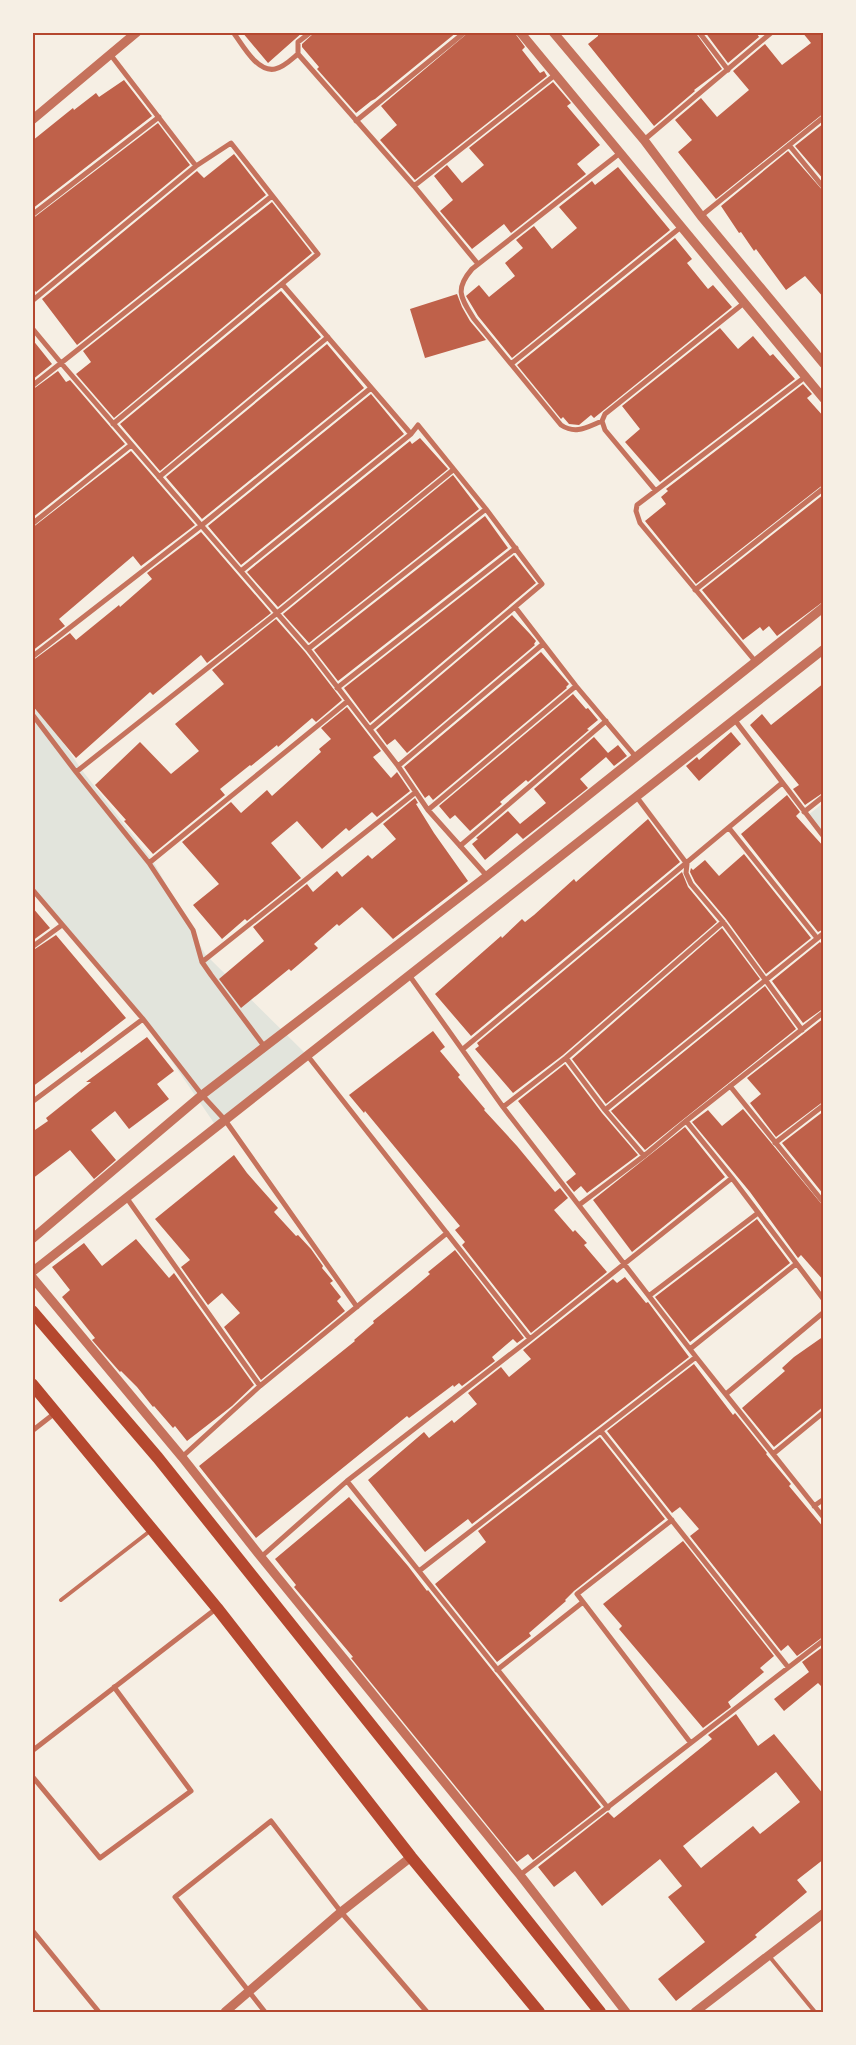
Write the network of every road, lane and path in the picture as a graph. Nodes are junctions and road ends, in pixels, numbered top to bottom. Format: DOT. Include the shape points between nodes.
graph roads {
  1 [pos="137,32"];
  2 [pos="232,32"];
  3 [pos="311,32"];
  4 [pos="465,32"];
  5 [pos="520,32"];
  6 [pos="552,32"];
  7 [pos="699,32"];
  8 [pos="772,32"];
  9 [pos="110,54"];
  10 [pos="298,54"];
  11 [pos="728,70"];
  12 [pos="555,75"];
  13 [pos="159,117"];
  14 [pos="824,117"];
  15 [pos="32,120"];
  16 [pos="356,121"];
  17 [pos="644,140"];
  18 [pos="790,145"];
  19 [pos="620,153"];
  20 [pos="196,166"];
  21 [pos="414,186"];
  22 [pos="824,188"];
  23 [pos="272,196"];
  24 [pos="32,215"];
  25 [pos="701,216"];
  26 [pos="681,228"];
  27 [pos="478,264"];
  28 [pos="282,284"];
  29 [pos="32,301"];
  30 [pos="744,303"];
  31 [pos="32,328"];
  32 [pos="328,337"];
  33 [pos="60,363"];
  34 [pos="511,364"];
  35 [pos="824,364"];
  36 [pos="805,377"];
  37 [pos="32,386"];
  38 [pos="371,388"];
  39 [pos="824,399"];
  40 [pos="602,421"];
  41 [pos="113,424"];
  42 [pos="411,434"];
  43 [pos="131,445"];
  44 [pos="453,470"];
  45 [pos="159,476"];
  46 [pos="824,488"];
  47 [pos="656,490"];
  48 [pos="486,509"];
  49 [pos="32,524"];
  50 [pos="202,525"];
  51 [pos="516,548"];
  52 [pos="241,571"];
  53 [pos="695,590"];
  54 [pos="824,606"];
  55 [pos="515,607"];
  56 [pos="276,614"];
  57 [pos="543,644"];
  58 [pos="308,649"];
  59 [pos="824,649"];
  60 [pos="32,657"];
  61 [pos="754,661"];
  62 [pos="576,686"];
  63 [pos="338,688"];
  64 [pos="348,701"];
  65 [pos="32,714"];
  66 [pos="734,719"];
  67 [pos="606,721"];
  68 [pos="370,729"];
  69 [pos="636,757"];
  70 [pos="398,766"];
  71 [pos="76,772"];
  72 [pos="782,783"];
  73 [pos="416,792"];
  74 [pos="636,796"];
  75 [pos="824,796"];
  76 [pos="428,810"];
  77 [pos="804,812"];
  78 [pos="729,828"];
  79 [pos="824,837"];
  80 [pos="460,846"];
  81 [pos="149,863"];
  82 [pos="687,864"];
  83 [pos="486,876"];
  84 [pos="32,889"];
  85 [pos="723,922"];
  86 [pos="62,925"];
  87 [pos="824,933"];
  88 [pos="817,938"];
  89 [pos="32,947"];
  90 [pos="202,962"];
  91 [pos="409,975"];
  92 [pos="764,980"];
  93 [pos="823,1013"];
  94 [pos="143,1018"];
  95 [pos="802,1030"];
  96 [pos="264,1046"];
  97 [pos="463,1050"];
  98 [pos="307,1055"];
  99 [pos="566,1058"];
  100 [pos="730,1086"];
  101 [pos="202,1095"];
  102 [pos="32,1102"];
  103 [pos="824,1104"];
  104 [pos="503,1107"];
  105 [pos="605,1110"];
  106 [pos="225,1120"];
  107 [pos="686,1121"];
  108 [pos="775,1143"];
  109 [pos="644,1156"];
  110 [pos="732,1178"];
  111 [pos="126,1198"];
  112 [pos="824,1203"];
  113 [pos="579,1205"];
  114 [pos="758,1213"];
  115 [pos="447,1234"];
  116 [pos="32,1239"];
  117 [pos="624,1262"];
  118 [pos="796,1264"];
  119 [pos="32,1272"];
  120 [pos="32,1277"];
  121 [pos="650,1295"];
  122 [pos="824,1300"];
  123 [pos="357,1307"];
  124 [pos="32,1311"];
  125 [pos="824,1312"];
  126 [pos="530,1339"];
  127 [pos="690,1349"];
  128 [pos="696,1357"];
  129 [pos="32,1384"];
  130 [pos="260,1386"];
  131 [pos="726,1394"];
  132 [pos="824,1412"];
  133 [pos="56,1413"];
  134 [pos="32,1430"];
  135 [pos="601,1430"];
  136 [pos="773,1454"];
  137 [pos="182,1457"];
  138 [pos="346,1481"];
  139 [pos="824,1499"];
  140 [pos="814,1506"];
  141 [pos="824,1518"];
  142 [pos="672,1520"];
  143 [pos="152,1529"];
  144 [pos="261,1557"];
  145 [pos="419,1571"];
  146 [pos="62,1600"];
  147 [pos="583,1602"];
  148 [pos="217,1608"];
  149 [pos="824,1640"];
  150 [pos="788,1667"];
  151 [pos="497,1670"];
  152 [pos="114,1688"];
  153 [pos="690,1742"];
  154 [pos="32,1751"];
  155 [pos="32,1776"];
  156 [pos="608,1808"];
  157 [pos="411,1857"];
  158 [pos="520,1875"];
  159 [pos="341,1912"];
  160 [pos="824,1913"];
  161 [pos="32,1930"];
  162 [pos="769,1956"];
  163 [pos="249,1991"];
  164 [pos="99,2012"];
  165 [pos="224,2012"];
  166 [pos="265,2012"];
  167 [pos="427,2012"];
  168 [pos="539,2012"];
  169 [pos="600,2012"];
  170 [pos="626,2012"];
  171 [pos="695,2012"];
  172 [pos="815,2012"];
  1 -- 9 [label="street"];
  2 -- 10 [label="street" via="259,65 268,69 276,69"];
  3 -- 10 [label="street" via="298,42"];
  4 -- 16 [label="street"];
  5 -- 12 [label="street"];
  6 -- 17 [label="street"];
  7 -- 11 [label="street"];
  8 -- 11 [label="street"];
  9 -- 13 [label="street"];
  9 -- 15 [label="street"];
  10 -- 16 [label="street"];
  11 -- 17 [label="street"];
  12 -- 19 [label="street"];
  12 -- 21 [label="street"];
  13 -- 20 [label="street"];
  13 -- 24 [label="street"];
  14 -- 18 [label="street"];
  16 -- 21 [label="street"];
  17 -- 25 [label="street"];
  18 -- 22 [label="street"];
  18 -- 25 [label="street"];
  19 -- 26 [label="street"];
  19 -- 27 [label="street"];
  20 -- 23 [label="street" via="231,143"];
  20 -- 29 [label="street"];
  21 -- 27 [label="street"];
  23 -- 28 [label="street" via="318,254"];
  23 -- 33 [label="street"];
  25 -- 35 [label="street"];
  26 -- 30 [label="street"];
  26 -- 34 [label="street"];
  27 -- 34 [label="street" via="462,280 464,303"];
  28 -- 32 [label="street"];
  28 -- 41 [label="street"];
  30 -- 36 [label="street"];
  30 -- 40 [label="street" via="605,414"];
  31 -- 33 [label="street"];
  32 -- 38 [label="street"];
  32 -- 45 [label="street"];
  33 -- 37 [label="street"];
  33 -- 41 [label="street"];
  34 -- 40 [label="street" via="561,425 570,431"];
  36 -- 39 [label="street"];
  36 -- 47 [label="street"];
  38 -- 42 [label="street"];
  38 -- 50 [label="street"];
  40 -- 47 [label="street" via="605,430"];
  41 -- 43 [label="street"];
  42 -- 44 [label="street" via="418,426"];
  42 -- 52 [label="street"];
  43 -- 45 [label="street"];
  43 -- 49 [label="street"];
  44 -- 48 [label="street"];
  44 -- 56 [label="street"];
  45 -- 50 [label="street"];
  46 -- 53 [label="street"];
  47 -- 53 [label="street" via="638,505 636,511 640,523"];
  48 -- 51 [label="street"];
  48 -- 58 [label="street"];
  50 -- 52 [label="street"];
  50 -- 60 [label="street"];
  51 -- 55 [label="street" via="542,584"];
  51 -- 63 [label="street"];
  52 -- 56 [label="street"];
  53 -- 61 [label="street"];
  54 -- 61 [label="street"];
  55 -- 57 [label="street"];
  55 -- 68 [label="street"];
  56 -- 58 [label="street"];
  56 -- 71 [label="street"];
  57 -- 62 [label="street"];
  57 -- 70 [label="street"];
  58 -- 63 [label="street"];
  59 -- 66 [label="street"];
  61 -- 69 [label="street"];
  62 -- 67 [label="street"];
  62 -- 76 [label="street"];
  63 -- 64 [label="street"];
  64 -- 68 [label="street"];
  64 -- 81 [label="street"];
  65 -- 71 [label="street"];
  66 -- 72 [label="street"];
  66 -- 74 [label="street"];
  67 -- 69 [label="street"];
  67 -- 80 [label="street"];
  68 -- 70 [label="street"];
  69 -- 83 [label="street"];
  70 -- 73 [label="street"];
  71 -- 81 [label="street"];
  72 -- 77 [label="street"];
  72 -- 78 [label="street"];
  73 -- 76 [label="street"];
  73 -- 90 [label="street"];
  74 -- 82 [label="street"];
  74 -- 91 [label="street"];
  75 -- 77 [label="street"];
  76 -- 80 [label="street"];
  77 -- 79 [label="street"];
  78 -- 82 [label="street"];
  78 -- 88 [label="street"];
  80 -- 83 [label="street"];
  81 -- 90 [label="street" via="193,930"];
  82 -- 85 [label="street" via="686,873 691,884"];
  82 -- 97 [label="street"];
  83 -- 96 [label="street"];
  84 -- 86 [label="street"];
  85 -- 92 [label="street"];
  85 -- 99 [label="street"];
  86 -- 89 [label="street"];
  86 -- 94 [label="street"];
  87 -- 88 [label="street"];
  88 -- 92 [label="street"];
  90 -- 96 [label="street"];
  91 -- 97 [label="street"];
  91 -- 98 [label="street"];
  92 -- 95 [label="street"];
  92 -- 105 [label="street"];
  93 -- 95 [label="street"];
  94 -- 101 [label="street"];
  94 -- 102 [label="street"];
  95 -- 100 [label="street"];
  96 -- 101 [label="street"];
  97 -- 104 [label="street"];
  98 -- 106 [label="street"];
  98 -- 115 [label="street"];
  99 -- 104 [label="street"];
  99 -- 105 [label="street"];
  100 -- 107 [label="street"];
  100 -- 108 [label="street"];
  101 -- 106 [label="street"];
  101 -- 116 [label="street"];
  103 -- 108 [label="street"];
  104 -- 113 [label="street"];
  105 -- 109 [label="street"];
  106 -- 111 [label="street"];
  106 -- 123 [label="street"];
  107 -- 109 [label="street"];
  107 -- 110 [label="street"];
  108 -- 112 [label="street"];
  109 -- 113 [label="street"];
  110 -- 114 [label="street"];
  110 -- 117 [label="street"];
  111 -- 119 [label="street"];
  111 -- 130 [label="street"];
  113 -- 117 [label="street"];
  114 -- 118 [label="street"];
  114 -- 121 [label="street"];
  115 -- 123 [label="street"];
  115 -- 126 [label="street"];
  117 -- 121 [label="street"];
  117 -- 126 [label="street"];
  118 -- 122 [label="street"];
  118 -- 127 [label="street"];
  120 -- 137 [label="street"];
  121 -- 127 [label="street"];
  123 -- 130 [label="street"];
  124 -- 169 [label="highway" via="158,1458"];
  125 -- 131 [label="street"];
  126 -- 138 [label="street"];
  127 -- 128 [label="street"];
  128 -- 131 [label="street"];
  128 -- 135 [label="street"];
  129 -- 133 [label="highway"];
  130 -- 137 [label="street"];
  131 -- 136 [label="street"];
  132 -- 136 [label="street"];
  133 -- 134 [label="street"];
  133 -- 143 [label="highway"];
  135 -- 142 [label="street"];
  135 -- 145 [label="street"];
  136 -- 140 [label="street"];
  137 -- 144 [label="street"];
  138 -- 144 [label="street"];
  138 -- 145 [label="street"];
  139 -- 140 [label="street"];
  140 -- 141 [label="street"];
  142 -- 147 [label="street" via="577,1594"];
  142 -- 150 [label="street"];
  143 -- 146 [label="lane"];
  143 -- 148 [label="highway"];
  144 -- 158 [label="street"];
  145 -- 151 [label="street"];
  147 -- 151 [label="street"];
  147 -- 153 [label="street"];
  148 -- 152 [label="street"];
  148 -- 157 [label="highway"];
  149 -- 150 [label="street"];
  150 -- 153 [label="street"];
  151 -- 156 [label="street"];
  152 -- 154 [label="street"];
  152 -- 155 [label="street" via="191,1792 100,1858"];
  153 -- 156 [label="street"];
  156 -- 158 [label="street"];
  157 -- 159 [label="street"];
  157 -- 168 [label="highway"];
  158 -- 170 [label="street"];
  159 -- 163 [label="street"];
  159 -- 163 [label="street" via="271,1821 176,1897"];
  159 -- 167 [label="street"];
  160 -- 162 [label="street"];
  161 -- 164 [label="street"];
  162 -- 171 [label="street"];
  162 -- 172 [label="lane"];
  163 -- 165 [label="street"];
  163 -- 166 [label="street"];
}
